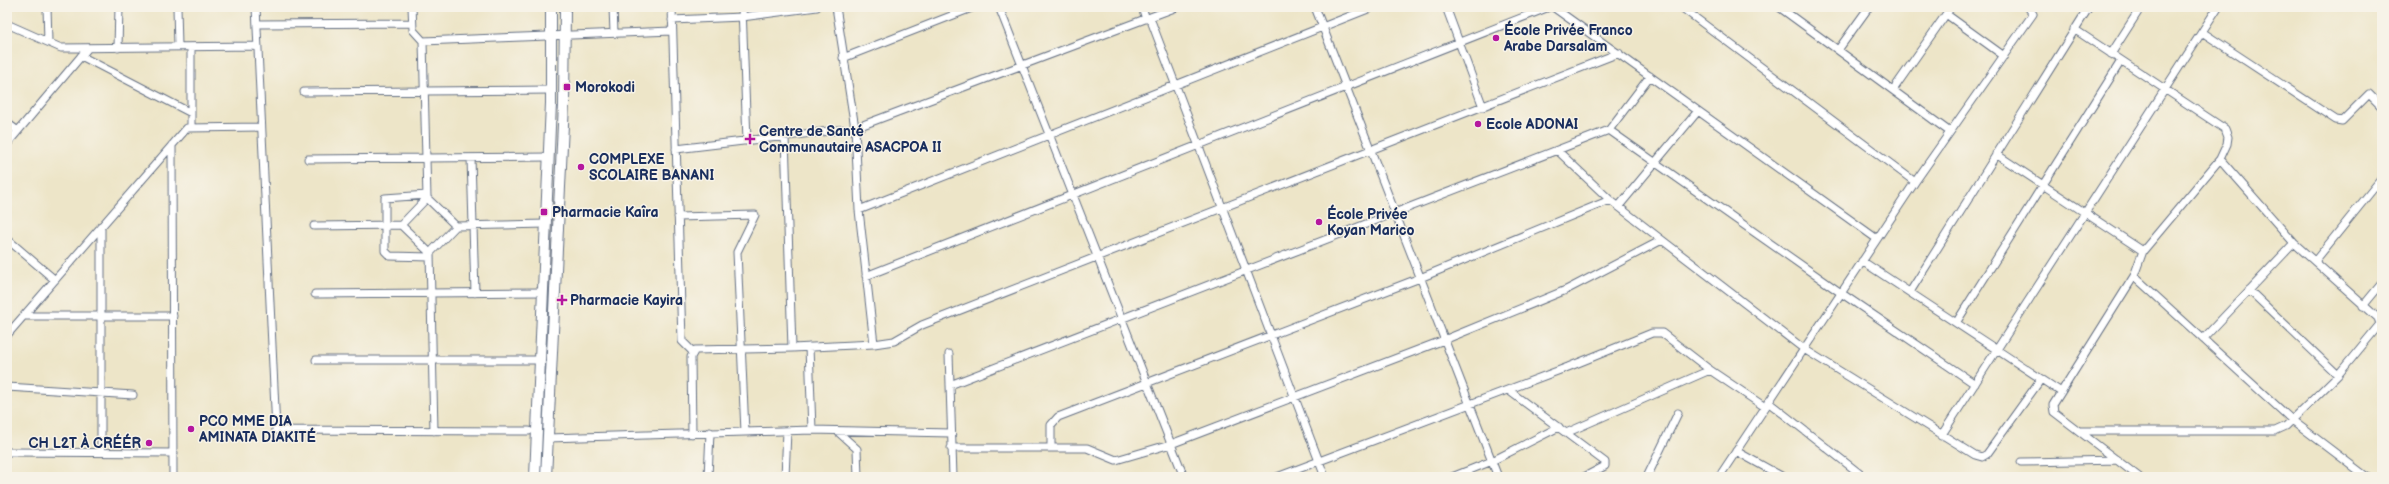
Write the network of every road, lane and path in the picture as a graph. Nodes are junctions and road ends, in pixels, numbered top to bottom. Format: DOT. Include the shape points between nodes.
graph roads {
  1 [pos="47,7"];
  2 [pos="119,7"];
  3 [pos="177,7"];
  4 [pos="256,7"];
  5 [pos="412,7"];
  6 [pos="551,7"];
  7 [pos="565,7"];
  8 [pos="613,7"];
  9 [pos="672,7"];
  10 [pos="742,7"];
  11 [pos="817,7"];
  12 [pos="836,7"];
  13 [pos="974,7"];
  14 [pos="999,7"];
  15 [pos="1142,7"];
  16 [pos="1177,7"];
  17 [pos="1315,7"];
  18 [pos="1373,7"];
  19 [pos="1446,7"];
  20 [pos="1548,7"];
  21 [pos="1553,7"];
  22 [pos="1681,7"];
  23 [pos="1779,7"];
  24 [pos="1869,7"];
  25 [pos="1951,7"];
  26 [pos="2028,7"];
  27 [pos="2089,7"];
  28 [pos="2141,7"];
  29 [pos="2218,7"];
  30 [pos="1946,14"];
  31 [pos="742,17"];
  32 [pos="1148,19"];
  33 [pos="672,20"];
  34 [pos="412,23"];
  35 [pos="7,24"];
  36 [pos="257,24"];
  37 [pos="1322,27"];
  38 [pos="2074,29"];
  39 [pos="672,31"];
  40 [pos="2202,32"];
  41 [pos="614,33"];
  42 [pos="565,35"];
  43 [pos="552,36"];
  44 [pos="423,41"];
  45 [pos="48,42"];
  46 [pos="1459,43"];
  47 [pos="258,46"];
  48 [pos="178,47"];
  49 [pos="191,47"];
  50 [pos="88,48"];
  51 [pos="118,48"];
  52 [pos="1838,50"];
  53 [pos="1619,53"];
  54 [pos="2111,54"];
  55 [pos="81,56"];
  56 [pos="2004,56"];
  57 [pos="843,58"];
  58 [pos="2121,61"];
  59 [pos="1022,65"];
  60 [pos="1650,76"];
  61 [pos="1176,85"];
  62 [pos="1346,87"];
  63 [pos="551,90"];
  64 [pos="1893,90"];
  65 [pos="2164,90"];
  66 [pos="424,91"];
  67 [pos="304,92"];
  68 [pos="1483,107"];
  69 [pos="2382,107"];
  70 [pos="1698,111"];
  71 [pos="191,113"];
  72 [pos="7,122"];
  73 [pos="261,126"];
  74 [pos="191,128"];
  75 [pos="855,128"];
  76 [pos="1609,130"];
  77 [pos="18,131"];
  78 [pos="1950,132"];
  79 [pos="1049,135"];
  80 [pos="785,137"];
  81 [pos="747,141"];
  82 [pos="7,144"];
  83 [pos="172,145"];
  84 [pos="1199,145"];
  85 [pos="676,149"];
  86 [pos="1370,150"];
  87 [pos="1558,151"];
  88 [pos="1996,154"];
  89 [pos="548,157"];
  90 [pos="426,158"];
  91 [pos="471,158"];
  92 [pos="308,159"];
  93 [pos="2220,159"];
  94 [pos="1656,164"];
  95 [pos="2382,178"];
  96 [pos="1915,182"];
  97 [pos="2043,184"];
  98 [pos="1072,195"];
  99 [pos="427,196"];
  100 [pos="1610,200"];
  101 [pos="1619,206"];
  102 [pos="1223,208"];
  103 [pos="860,210"];
  104 [pos="1395,213"];
  105 [pos="2085,213"];
  106 [pos="678,217"];
  107 [pos="546,224"];
  108 [pos="401,225"];
  109 [pos="473,225"];
  110 [pos="101,226"];
  111 [pos="314,226"];
  112 [pos="384,226"];
  113 [pos="456,226"];
  114 [pos="7,239"];
  115 [pos="1877,239"];
  116 [pos="1662,240"];
  117 [pos="2294,243"];
  118 [pos="2143,252"];
  119 [pos="430,255"];
  120 [pos="1097,257"];
  121 [pos="1862,261"];
  122 [pos="2315,262"];
  123 [pos="1247,270"];
  124 [pos="866,276"];
  125 [pos="2134,276"];
  126 [pos="1420,278"];
  127 [pos="55,280"];
  128 [pos="2382,283"];
  129 [pos="2249,290"];
  130 [pos="543,292"];
  131 [pos="1910,292"];
  132 [pos="431,293"];
  133 [pos="475,293"];
  134 [pos="1841,293"];
  135 [pos="315,294"];
  136 [pos="2363,306"];
  137 [pos="24,316"];
  138 [pos="101,316"];
  139 [pos="173,316"];
  140 [pos="1121,319"];
  141 [pos="1956,323"];
  142 [pos="9,330"];
  143 [pos="1271,336"];
  144 [pos="2203,339"];
  145 [pos="1444,340"];
  146 [pos="874,344"];
  147 [pos="792,348"];
  148 [pos="809,348"];
  149 [pos="742,349"];
  150 [pos="1804,349"];
  151 [pos="1996,350"];
  152 [pos="693,352"];
  153 [pos="949,354"];
  154 [pos="316,360"];
  155 [pos="432,360"];
  156 [pos="540,360"];
  157 [pos="1710,370"];
  158 [pos="2338,375"];
  159 [pos="2041,379"];
  160 [pos="1147,384"];
  161 [pos="1975,384"];
  162 [pos="950,385"];
  163 [pos="7,387"];
  164 [pos="1508,390"];
  165 [pos="2061,392"];
  166 [pos="101,393"];
  167 [pos="133,396"];
  168 [pos="1295,397"];
  169 [pos="1470,404"];
  170 [pos="1766,405"];
  171 [pos="1678,413"];
  172 [pos="2292,420"];
  173 [pos="1559,427"];
  174 [pos="812,430"];
  175 [pos="434,431"];
  176 [pos="529,431"];
  177 [pos="787,431"];
  178 [pos="837,431"];
  179 [pos="2080,431"];
  180 [pos="710,432"];
  181 [pos="745,432"];
  182 [pos="951,432"];
  183 [pos="1566,433"];
  184 [pos="692,434"];
  185 [pos="1941,436"];
  186 [pos="548,438"];
  187 [pos="1171,444"];
  188 [pos="952,448"];
  189 [pos="1051,448"];
  190 [pos="1736,451"];
  191 [pos="7,452"];
  192 [pos="101,452"];
  193 [pos="174,453"];
  194 [pos="2118,460"];
  195 [pos="1319,461"];
  196 [pos="1492,461"];
  197 [pos="2021,462"];
  198 [pos="173,477"];
  199 [pos="535,477"];
  200 [pos="546,477"];
  201 [pos="708,477"];
  202 [pos="785,477"];
  203 [pos="858,477"];
  204 [pos="953,477"];
  205 [pos="1184,477"];
  206 [pos="1277,477"];
  207 [pos="1325,477"];
  208 [pos="1452,477"];
  209 [pos="1498,477"];
  210 [pos="1584,477"];
  211 [pos="1647,477"];
  212 [pos="1719,477"];
  213 [pos="1783,477"];
  214 [pos="1864,477"];
  215 [pos="2139,477"];
  216 [pos="2366,477"];
  1 -- 45 [label="street"];
  2 -- 51 [label="street"];
  3 -- 48 [label="street"];
  4 -- 36 [label="street"];
  5 -- 34 [label="street"];
  6 -- 43 [label="street"];
  7 -- 42 [label="street"];
  8 -- 41 [label="street"];
  9 -- 33 [label="street"];
  10 -- 31 [label="street"];
  11 -- 31 [label="street"];
  12 -- 57 [label="street"];
  13 -- 57 [label="street"];
  14 -- 59 [label="street"];
  15 -- 32 [label="street"];
  16 -- 32 [label="street"];
  17 -- 37 [label="street"];
  18 -- 37 [label="street"];
  19 -- 46 [label="street"];
  20 -- 46 [label="street"];
  21 -- 53 [label="street"];
  22 -- 96 [label="street"];
  23 -- 52 [label="street"];
  24 -- 52 [label="street"];
  25 -- 30 [label="street"];
  26 -- 56 [label="street" via="2033,14"];
  27 -- 38 [label="street"];
  28 -- 54 [label="street"];
  29 -- 40 [label="street"];
  30 -- 56 [label="street"];
  30 -- 64 [label="street"];
  31 -- 33 [label="street"];
  31 -- 81 [label="street"];
  32 -- 59 [label="street"];
  32 -- 61 [label="street"];
  33 -- 39 [label="street"];
  34 -- 36 [label="street"];
  34 -- 44 [label="street" via="416,36"];
  35 -- 45 [label="street"];
  36 -- 47 [label="street"];
  37 -- 61 [label="street"];
  37 -- 62 [label="street"];
  38 -- 54 [label="street"];
  38 -- 88 [label="street"];
  39 -- 41 [label="street"];
  39 -- 85 [label="street"];
  40 -- 65 [label="street"];
  40 -- 69 [label="street" via="2336,120 2342,121 2369,94"];
  41 -- 42 [label="street"];
  42 -- 43 [label="street"];
  42 -- 186 [label="street"];
  43 -- 44 [label="street"];
  43 -- 63 [label="street"];
  44 -- 66 [label="street"];
  45 -- 50 [label="street" via="61,48"];
  46 -- 62 [label="street"];
  46 -- 68 [label="street"];
  47 -- 49 [label="street"];
  47 -- 73 [label="street"];
  48 -- 49 [label="street"];
  48 -- 51 [label="street"];
  49 -- 71 [label="street"];
  50 -- 51 [label="street"];
  50 -- 55 [label="street"];
  52 -- 64 [label="street"];
  53 -- 60 [label="street"];
  53 -- 68 [label="street"];
  54 -- 58 [label="street"];
  55 -- 71 [label="street"];
  55 -- 77 [label="street"];
  56 -- 78 [label="street"];
  57 -- 75 [label="street"];
  58 -- 65 [label="street"];
  58 -- 97 [label="street"];
  59 -- 75 [label="street"];
  59 -- 79 [label="street"];
  60 -- 70 [label="street"];
  60 -- 76 [label="street"];
  61 -- 79 [label="street"];
  61 -- 84 [label="street"];
  62 -- 84 [label="street"];
  62 -- 86 [label="street"];
  63 -- 66 [label="street"];
  63 -- 89 [label="street"];
  64 -- 78 [label="street"];
  65 -- 93 [label="street" via="2225,129 2228,136 2227,144"];
  65 -- 105 [label="street"];
  66 -- 67 [label="street"];
  66 -- 90 [label="street"];
  68 -- 86 [label="street"];
  70 -- 94 [label="street"];
  70 -- 115 [label="street"];
  71 -- 74 [label="street"];
  72 -- 77 [label="street"];
  73 -- 74 [label="street"];
  73 -- 175 [label="street" via="276,430"];
  74 -- 83 [label="street" via="187,128"];
  75 -- 80 [label="street"];
  75 -- 103 [label="street"];
  76 -- 87 [label="street"];
  76 -- 94 [label="street"];
  77 -- 82 [label="street"];
  78 -- 96 [label="street"];
  79 -- 98 [label="street"];
  79 -- 103 [label="street"];
  80 -- 81 [label="street"];
  80 -- 147 [label="street"];
  81 -- 85 [label="street"];
  83 -- 110 [label="street"];
  83 -- 139 [label="street"];
  84 -- 98 [label="street"];
  84 -- 102 [label="street"];
  85 -- 106 [label="street"];
  86 -- 102 [label="street"];
  86 -- 104 [label="street"];
  87 -- 100 [label="street"];
  87 -- 104 [label="street"];
  88 -- 97 [label="street"];
  88 -- 131 [label="street"];
  89 -- 91 [label="street"];
  89 -- 107 [label="street"];
  90 -- 91 [label="street"];
  90 -- 92 [label="street"];
  90 -- 99 [label="street"];
  91 -- 109 [label="street"];
  93 -- 117 [label="street"];
  93 -- 118 [label="street"];
  94 -- 101 [label="street"];
  94 -- 134 [label="street"];
  95 -- 122 [label="street"];
  96 -- 115 [label="street"];
  97 -- 105 [label="street"];
  97 -- 141 [label="street"];
  98 -- 120 [label="street"];
  98 -- 124 [label="street"];
  99 -- 108 [label="street"];
  99 -- 112 [label="street" via="385,198"];
  99 -- 113 [label="street"];
  100 -- 101 [label="street"];
  100 -- 126 [label="street"];
  101 -- 116 [label="street"];
  102 -- 120 [label="street"];
  102 -- 123 [label="street"];
  103 -- 124 [label="street"];
  104 -- 123 [label="street"];
  104 -- 126 [label="street"];
  105 -- 118 [label="street"];
  105 -- 151 [label="street"];
  106 -- 149 [label="street" via="755,215 737,252"];
  106 -- 152 [label="street" via="682,341"];
  107 -- 109 [label="street"];
  107 -- 130 [label="street"];
  108 -- 112 [label="street"];
  108 -- 119 [label="street"];
  109 -- 113 [label="street"];
  109 -- 133 [label="street"];
  110 -- 127 [label="street"];
  110 -- 138 [label="street"];
  111 -- 112 [label="street"];
  112 -- 119 [label="street" via="385,250 388,255"];
  113 -- 119 [label="street"];
  114 -- 127 [label="street"];
  115 -- 121 [label="street"];
  116 -- 145 [label="street" via="1566,290"];
  116 -- 150 [label="street"];
  117 -- 122 [label="street"];
  117 -- 129 [label="street"];
  118 -- 125 [label="street"];
  119 -- 132 [label="street"];
  120 -- 140 [label="street"];
  120 -- 146 [label="street" via="922,326 894,341"];
  121 -- 131 [label="street"];
  121 -- 134 [label="street"];
  122 -- 136 [label="street"];
  123 -- 140 [label="street"];
  123 -- 143 [label="street"];
  124 -- 146 [label="street"];
  125 -- 144 [label="street"];
  125 -- 165 [label="street"];
  126 -- 143 [label="street"];
  126 -- 145 [label="street"];
  127 -- 137 [label="street"];
  128 -- 136 [label="street"];
  129 -- 144 [label="street"];
  129 -- 158 [label="street"];
  130 -- 133 [label="street"];
  130 -- 156 [label="street"];
  131 -- 141 [label="street"];
  132 -- 133 [label="street"];
  132 -- 135 [label="street"];
  132 -- 155 [label="street"];
  134 -- 150 [label="street"];
  134 -- 161 [label="street"];
  136 -- 158 [label="street" via="2378,318 2380,324"];
  137 -- 138 [label="street"];
  137 -- 142 [label="street"];
  138 -- 139 [label="street"];
  138 -- 166 [label="street"];
  139 -- 193 [label="street"];
  140 -- 160 [label="street"];
  140 -- 162 [label="street"];
  141 -- 151 [label="street"];
  143 -- 160 [label="street"];
  143 -- 168 [label="street"];
  144 -- 172 [label="street"];
  145 -- 168 [label="street"];
  145 -- 169 [label="street"];
  146 -- 148 [label="street"];
  147 -- 148 [label="street"];
  147 -- 149 [label="street"];
  148 -- 174 [label="street"];
  149 -- 152 [label="street" via="698,349"];
  149 -- 181 [label="street"];
  150 -- 170 [label="street"];
  150 -- 185 [label="street"];
  151 -- 159 [label="street"];
  151 -- 161 [label="street"];
  152 -- 184 [label="street"];
  153 -- 162 [label="street"];
  154 -- 155 [label="street"];
  155 -- 156 [label="street"];
  155 -- 175 [label="street"];
  156 -- 199 [label="street"];
  157 -- 164 [label="street" via="1662,333 1652,333"];
  157 -- 170 [label="street"];
  157 -- 183 [label="street"];
  158 -- 172 [label="street"];
  159 -- 165 [label="street"];
  159 -- 185 [label="street" via="1987,454 1982,457 1975,456"];
  160 -- 187 [label="street"];
  160 -- 189 [label="street" via="1058,417 1051,425"];
  161 -- 185 [label="street"];
  162 -- 182 [label="street"];
  163 -- 166 [label="street"];
  164 -- 169 [label="street"];
  164 -- 173 [label="street"];
  165 -- 179 [label="street" via="2053,409"];
  166 -- 167 [label="street"];
  166 -- 192 [label="street"];
  168 -- 187 [label="street"];
  168 -- 195 [label="street"];
  169 -- 195 [label="street"];
  169 -- 196 [label="street"];
  170 -- 190 [label="street"];
  170 -- 214 [label="street"];
  171 -- 211 [label="street"];
  172 -- 179 [label="street" via="2275,431"];
  172 -- 216 [label="street"];
  173 -- 183 [label="street"];
  173 -- 196 [label="street"];
  174 -- 177 [label="street"];
  174 -- 178 [label="street"];
  175 -- 176 [label="street"];
  177 -- 181 [label="street"];
  177 -- 202 [label="street"];
  178 -- 182 [label="street"];
  178 -- 203 [label="street" via="858,449"];
  179 -- 194 [label="street"];
  180 -- 181 [label="street"];
  180 -- 184 [label="street"];
  180 -- 201 [label="street"];
  182 -- 188 [label="street"];
  183 -- 210 [label="street" via="1605,462 1605,466"];
  184 -- 186 [label="street"];
  186 -- 200 [label="street"];
  187 -- 189 [label="street" via="1116,460 1087,448"];
  187 -- 205 [label="street"];
  188 -- 189 [label="street"];
  188 -- 204 [label="street"];
  190 -- 212 [label="street"];
  190 -- 213 [label="street"];
  191 -- 192 [label="street"];
  192 -- 193 [label="street"];
  193 -- 198 [label="street"];
  194 -- 197 [label="street"];
  194 -- 215 [label="street"];
  195 -- 206 [label="street"];
  195 -- 207 [label="street"];
  196 -- 208 [label="street"];
  196 -- 209 [label="street"];
}
